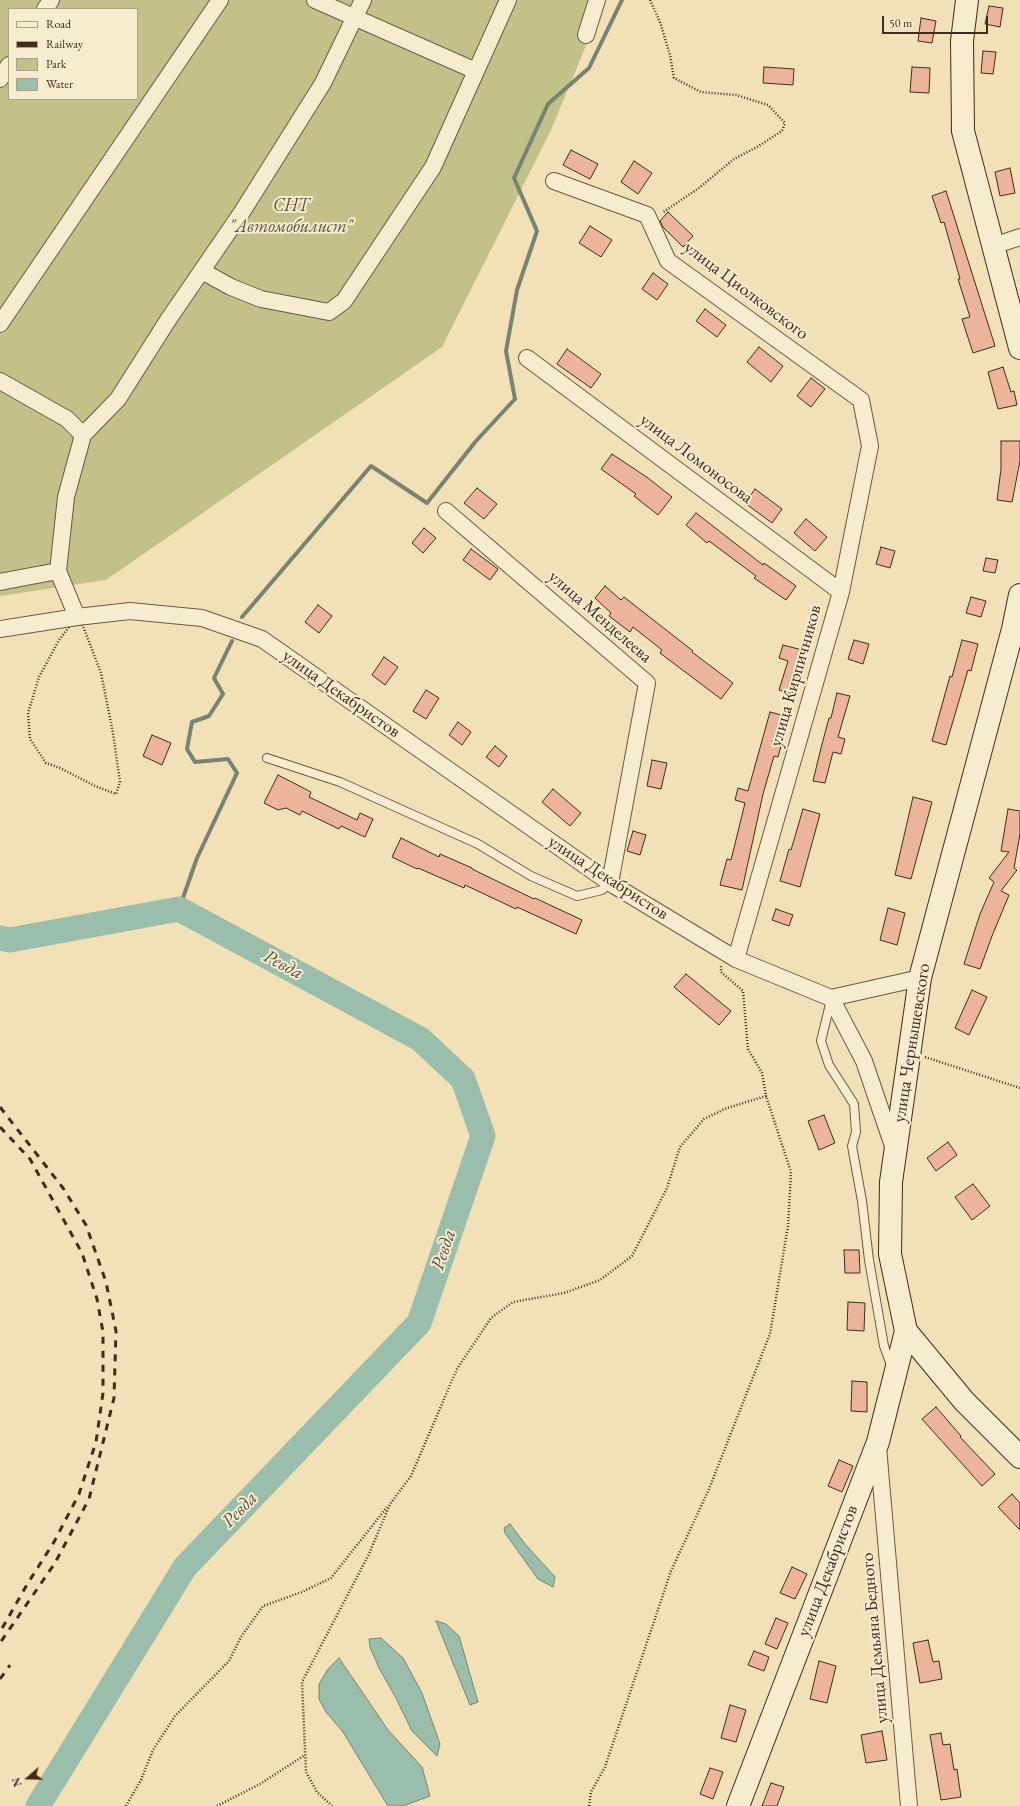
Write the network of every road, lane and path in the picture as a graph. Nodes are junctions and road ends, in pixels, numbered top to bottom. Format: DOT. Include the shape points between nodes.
graph roads {
  1 [pos="220,0"];
  2 [pos="315,0"];
  3 [pos="362,0"];
  4 [pos="508,0"];
  5 [pos="597,0"];
  6 [pos="650,0"];
  7 [pos="967,0"];
  8 [pos="355,17"];
  9 [pos="586,35"];
  10 [pos="8,67"];
  11 [pos="476,71"];
  12 [pos="0,79"];
  13 [pos="554,181"];
  14 [pos="650,221"];
  15 [pos="1020,237"];
  16 [pos="993,246"];
  17 [pos="202,271"];
  18 [pos="0,324"];
  19 [pos="1020,348"];
  20 [pos="527,358"];
  21 [pos="0,381"];
  22 [pos="861,400"];
  23 [pos="83,435"];
  24 [pos="446,511"];
  25 [pos="58,571"];
  26 [pos="0,582"];
  27 [pos="840,592"];
  28 [pos="1020,595"];
  29 [pos="78,617"];
  30 [pos="0,629"];
  31 [pos="267,758"];
  32 [pos="610,883"];
  33 [pos="729,955"];
  34 [pos="920,978"];
  35 [pos="832,998"];
  36 [pos="909,1053"];
  37 [pos="1020,1088"];
  38 [pos="766,1096"];
  39 [pos="895,1151"];
  40 [pos="906,1331"];
  41 [pos="895,1376"];
  42 [pos="878,1442"];
  43 [pos="1020,1458"];
  44 [pos="390,1504"];
  45 [pos="305,1755"];
  46 [pos="126,1806"];
  47 [pos="217,1806"];
  48 [pos="332,1806"];
  49 [pos="589,1806"];
  50 [pos="738,1806"];
  51 [pos="909,1806"];
  1 -- 18 [label="street"];
  2 -- 8 [label="street"];
  3 -- 8 [label="street"];
  4 -- 11 [label="street"];
  5 -- 9 [label="street"];
  6 -- 14 [label="path" via="660,22 674,78 701,92 736,95 768,105 785,123 782,131 734,159 699,188"];
  7 -- 16 [label="main road" via="962,41 963,131"];
  8 -- 11 [label="street"];
  8 -- 17 [label="street" via="324,83"];
  10 -- 12 [label="street"];
  11 -- 17 [label="street" via="433,167 344,301 329,312 261,299 231,287"];
  13 -- 14 [label="street" via="647,215"];
  14 -- 22 [label="street, улица Циолковского" via="668,261"];
  15 -- 16 [label="street"];
  16 -- 19 [label="main road"];
  17 -- 23 [label="street" via="118,399"];
  20 -- 27 [label="street, улица Ломоносова"];
  21 -- 23 [label="street" via="67,419"];
  22 -- 27 [label="street, улица Кирпичников" via="870,446"];
  23 -- 25 [label="street" via="66,497"];
  24 -- 32 [label="street, улица Менделеева" via="648,683"];
  25 -- 26 [label="street"];
  25 -- 29 [label="street"];
  27 -- 33 [label="street, улица Кирпичников"];
  28 -- 34 [label="main road, улица Чернышевского"];
  29 -- 29 [label="path" via="59,640 39,676 28,713 30,739 46,763 116,794 120,782 101,673"];
  29 -- 30 [label="street, улица Декабристов"];
  29 -- 32 [label="street, улица Декабристов" via="130,611 202,618 262,639"];
  31 -- 32 [label="lane" via="347,785 478,844 531,876 577,896 602,890"];
  32 -- 33 [label="street, улица Декабристов"];
  33 -- 35 [label="street, улица Декабристов"];
  33 -- 38 [label="path" via="721,972 743,991 748,1049 762,1073"];
  34 -- 35 [label="street"];
  34 -- 36 [label="main road, улица Чернышевского"];
  35 -- 39 [label="street" via="864,1061"];
  35 -- 41 [label="lane" via="821,1041 829,1065 854,1104 856,1132 852,1146 869,1260 884,1346"];
  36 -- 37 [label="path"];
  36 -- 39 [label="main road, улица Чернышевского"];
  38 -- 44 [label="path" via="727,1108 704,1119 694,1130 680,1147 667,1188 632,1256 600,1280 564,1294 514,1302 491,1318 457,1369 411,1476"];
  38 -- 49 [label="path" via="791,1172 788,1226 770,1334 709,1489 671,1571 605,1767 591,1792"];
  39 -- 40 [label="main road, улица Чернышевского" via="891,1182 890,1254"];
  40 -- 41 [label="main road, улица Декабристов"];
  40 -- 43 [label="main road, улица Чернышевского" via="964,1401"];
  41 -- 42 [label="main road, улица Декабристов"];
  42 -- 50 [label="main road, улица Декабристов"];
  42 -- 51 [label="street, улица Демьяна Бедного"];
  44 -- 45 [label="path" via="369,1554 302,1682"];
  44 -- 46 [label="path" via="331,1578 263,1606 241,1637 229,1661 175,1716 153,1750 141,1780"];
  45 -- 47 [label="path" via="260,1784"];
  45 -- 48 [label="path" via="306,1772 317,1792"];
}
